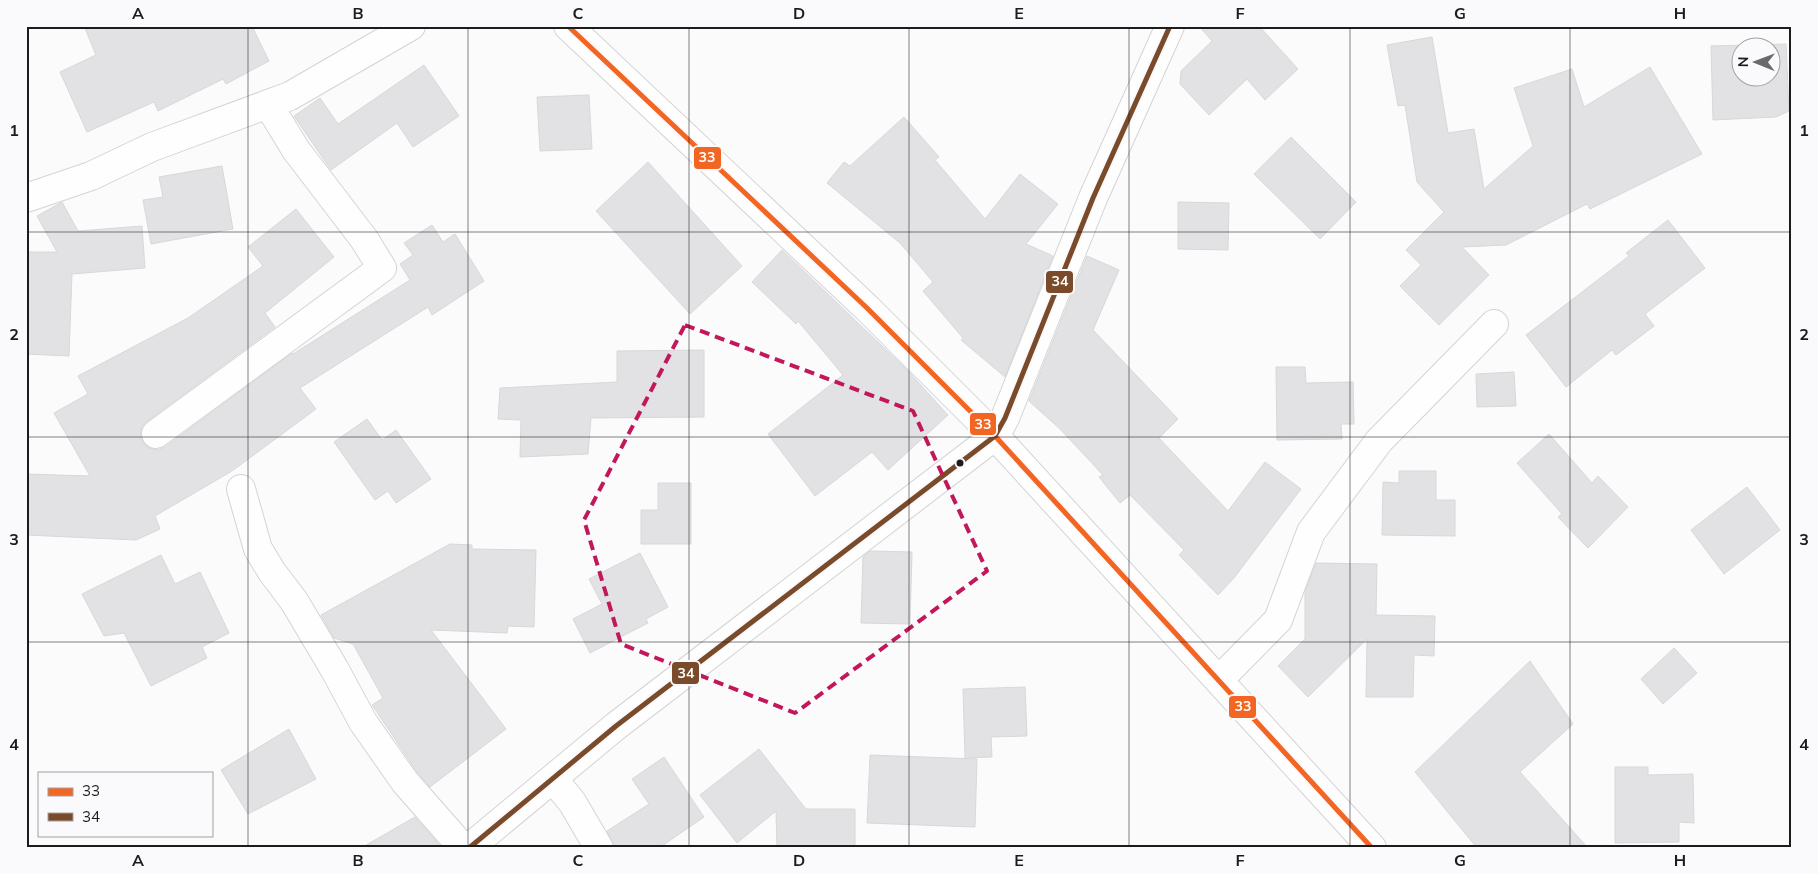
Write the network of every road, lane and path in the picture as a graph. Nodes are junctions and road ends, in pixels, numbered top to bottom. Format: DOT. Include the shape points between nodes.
graph roads {
  1 [pos="411,26"];
  2 [pos="1170,26"];
  3 [pos="578,29"];
  4 [pos="268,104"];
  5 [pos="26,198"];
  6 [pos="1494,324"];
  7 [pos="156,434"];
  8 [pos="995,436"];
  9 [pos="241,489"];
  10 [pos="1219,680"];
  11 [pos="553,779"];
  12 [pos="463,848"];
  13 [pos="469,848"];
  14 [pos="599,848"];
  15 [pos="1372,848"];
  1 -- 4 [label="street" via="290,96"];
  2 -- 8 [label="street" via="1093,198"];
  3 -- 8 [label="street"];
  4 -- 5 [label="street" via="152,148 91,176"];
  4 -- 7 [label="street" via="296,150 364,239 382,268"];
  6 -- 10 [label="street" via="1379,441 1310,532 1278,620"];
  8 -- 10 [label="street"];
  8 -- 11 [label="street" via="616,726"];
  9 -- 12 [label="street" via="258,549 294,601 363,722 405,782"];
  10 -- 15 [label="street"];
  11 -- 13 [label="street"];
  11 -- 14 [label="street" via="572,802"];
}
